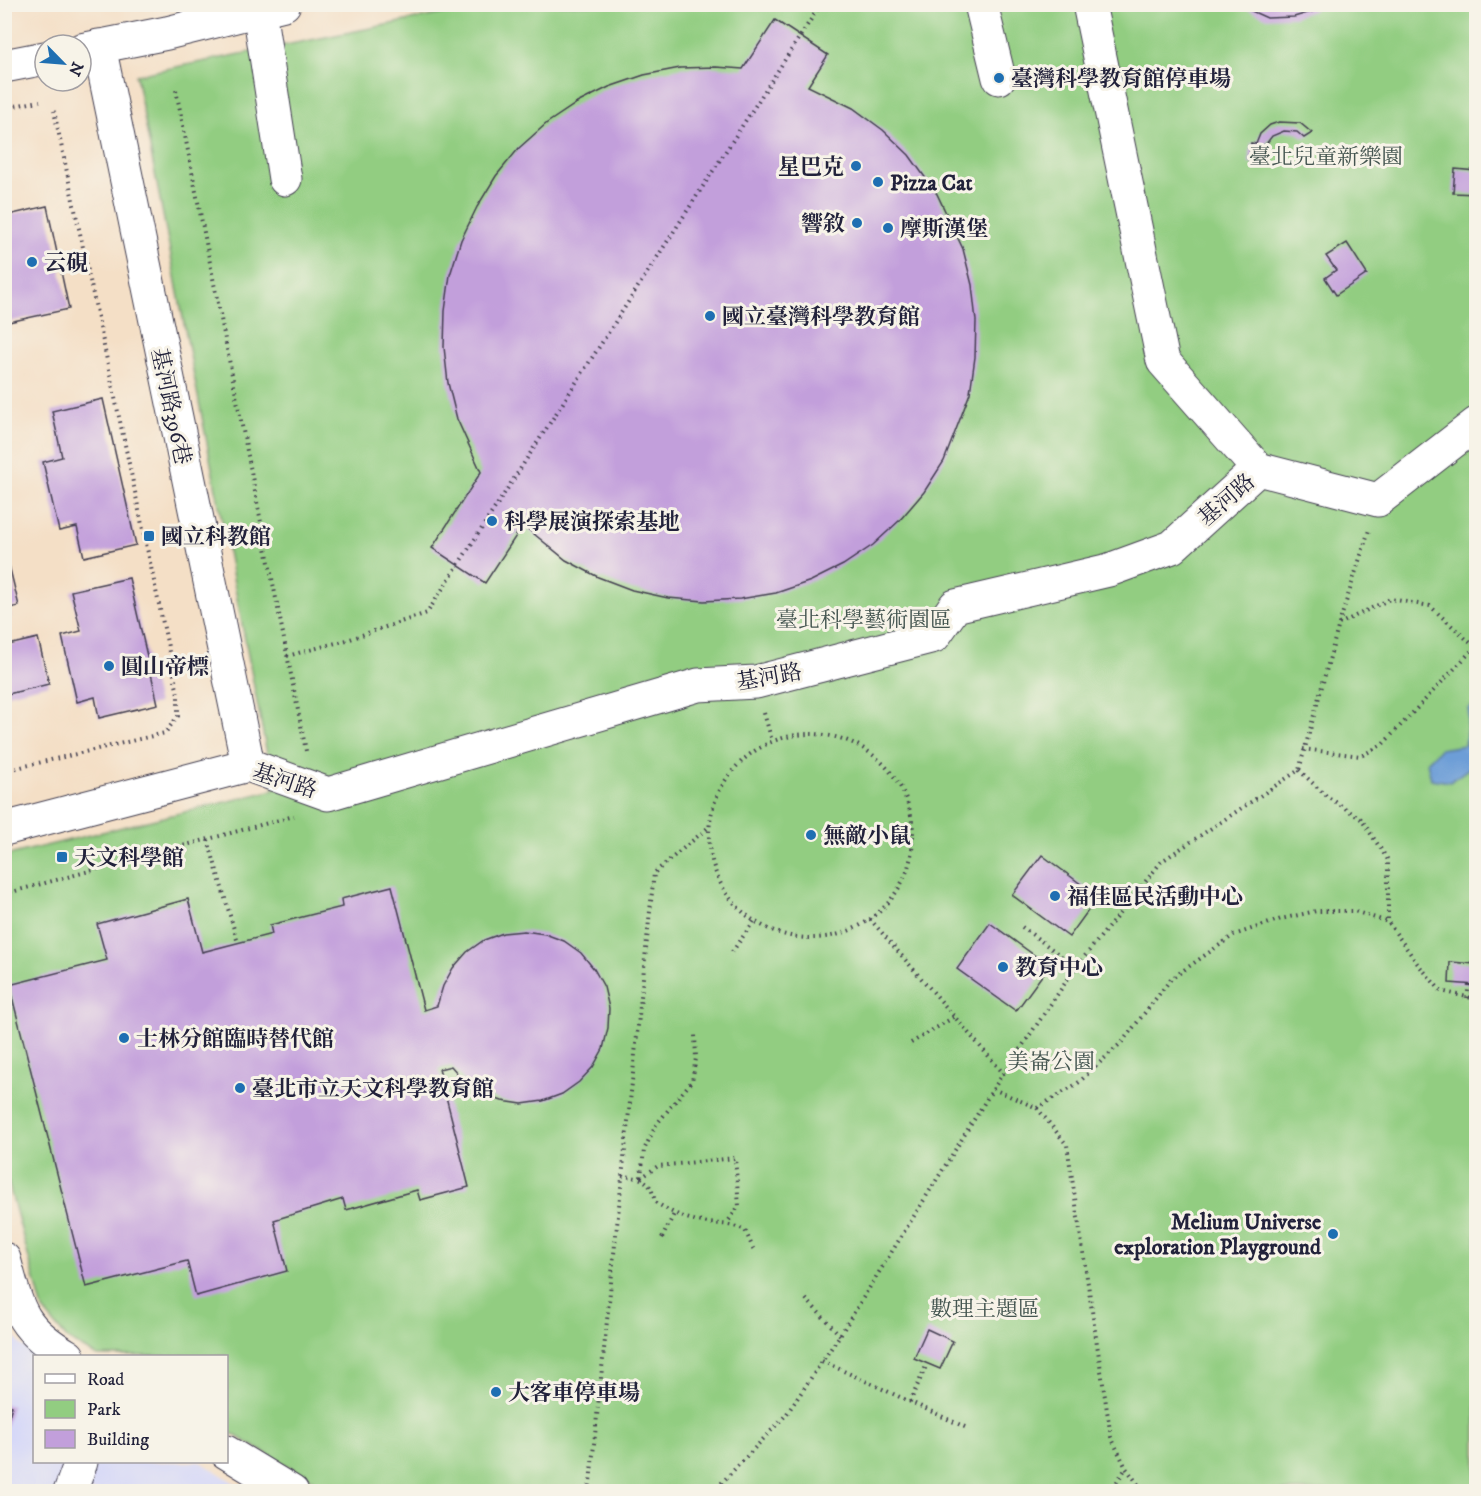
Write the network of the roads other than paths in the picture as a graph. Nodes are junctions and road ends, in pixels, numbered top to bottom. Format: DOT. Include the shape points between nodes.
graph roads {
  1 [pos="981,4"];
  2 [pos="1089,4"];
  3 [pos="272,7"];
  4 [pos="93,47"];
  5 [pos="93,57"];
  6 [pos="33,60"];
  7 [pos="4,66"];
  8 [pos="999,78"];
  9 [pos="285,179"];
  10 [pos="1476,424"];
  11 [pos="1258,470"];
  12 [pos="248,765"];
  13 [pos="4,829"];
  14 [pos="4,1259"];
  15 [pos="67,1355"];
  16 [pos="228,1453"];
  17 [pos="80,1463"];
  18 [pos="70,1491"];
  19 [pos="292,1491"];
  1 -- 8 [label="street"];
  2 -- 11 [label="street" via="1163,361"];
  3 -- 4 [label="street"];
  3 -- 9 [label="street"];
  5 -- 12 [label="street, 基河路396巷" via="110,110"];
  6 -- 7 [label="street"];
  10 -- 11 [label="street, 基河路" via="1378,500"];
  11 -- 12 [label="street, 基河路" via="1172,547 1108,570 955,606 934,636 756,682 698,685 328,794"];
  12 -- 13 [label="street, 基河路"];
  14 -- 15 [label="street" via="17,1306 33,1332"];
  16 -- 19 [label="street"];
  17 -- 18 [label="street"];
}
